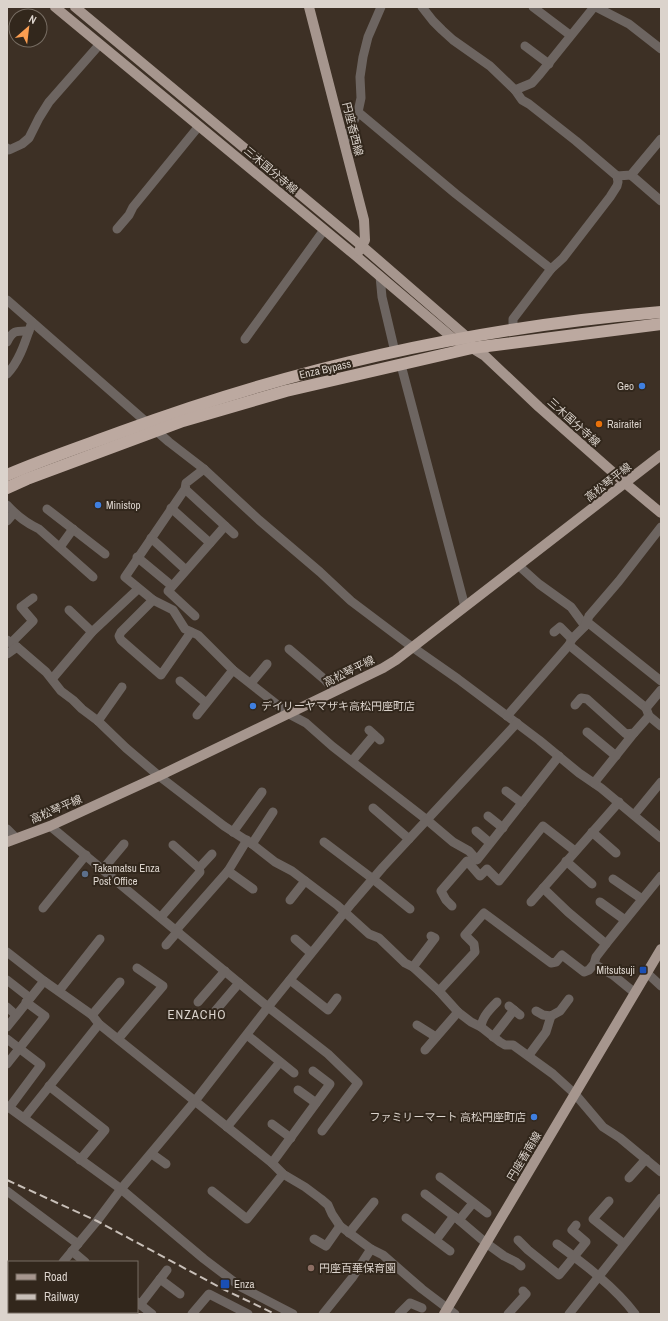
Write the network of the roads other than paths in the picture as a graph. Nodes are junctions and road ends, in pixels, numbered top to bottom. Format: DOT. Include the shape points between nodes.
graph roads {
  1 [pos="55,7"];
  2 [pos="76,7"];
  3 [pos="309,7"];
  4 [pos="381,7"];
  5 [pos="422,7"];
  6 [pos="533,7"];
  7 [pos="595,7"];
  8 [pos="570,35"];
  9 [pos="100,44"];
  10 [pos="525,46"];
  11 [pos="661,49"];
  12 [pos="548,64"];
  13 [pos="515,90"];
  14 [pos="358,112"];
  15 [pos="199,126"];
  16 [pos="661,139"];
  17 [pos="344,143"];
  18 [pos="8,150"];
  19 [pos="631,175"];
  20 [pos="617,176"];
  21 [pos="661,202"];
  22 [pos="117,229"];
  23 [pos="324,230"];
  24 [pos="362,246"];
  25 [pos="356,256"];
  26 [pos="551,269"];
  27 [pos="380,276"];
  28 [pos="7,300"];
  29 [pos="661,312"];
  30 [pos="661,324"];
  31 [pos="30,326"];
  32 [pos="513,330"];
  33 [pos="245,339"];
  34 [pos="455,340"];
  35 [pos="7,342"];
  36 [pos="470,343"];
  37 [pos="396,352"];
  38 [pos="401,365"];
  39 [pos="7,374"];
  40 [pos="147,422"];
  41 [pos="156,430"];
  42 [pos="661,455"];
  43 [pos="204,469"];
  44 [pos="7,475"];
  45 [pos="626,483"];
  46 [pos="7,488"];
  47 [pos="185,489"];
  48 [pos="7,505"];
  49 [pos="172,508"];
  50 [pos="47,509"];
  51 [pos="661,512"];
  52 [pos="14,513"];
  53 [pos="7,521"];
  54 [pos="225,526"];
  55 [pos="661,527"];
  56 [pos="73,529"];
  57 [pos="234,534"];
  58 [pos="151,538"];
  59 [pos="210,543"];
  60 [pos="60,547"];
  61 [pos="106,554"];
  62 [pos="137,557"];
  63 [pos="519,566"];
  64 [pos="186,570"];
  65 [pos="93,577"];
  66 [pos="172,586"];
  67 [pos="138,589"];
  68 [pos="33,598"];
  69 [pos="153,600"];
  70 [pos="465,607"];
  71 [pos="69,610"];
  72 [pos="195,616"];
  73 [pos="586,624"];
  74 [pos="92,632"];
  75 [pos="191,632"];
  76 [pos="554,632"];
  77 [pos="571,642"];
  78 [pos="12,643"];
  79 [pos="413,647"];
  80 [pos="289,649"];
  81 [pos="7,654"];
  82 [pos="268,664"];
  83 [pos="233,670"];
  84 [pos="52,679"];
  85 [pos="661,681"];
  86 [pos="180,682"];
  87 [pos="251,683"];
  88 [pos="122,687"];
  89 [pos="661,690"];
  90 [pos="335,692"];
  91 [pos="206,703"];
  92 [pos="575,705"];
  93 [pos="647,712"];
  94 [pos="289,714"];
  95 [pos="197,715"];
  96 [pos="507,716"];
  97 [pos="98,721"];
  98 [pos="517,723"];
  99 [pos="661,726"];
  100 [pos="587,732"];
  101 [pos="634,733"];
  102 [pos="374,735"];
  103 [pos="560,756"];
  104 [pos="616,756"];
  105 [pos="352,761"];
  106 [pos="159,776"];
  107 [pos="661,782"];
  108 [pos="594,783"];
  109 [pos="506,791"];
  110 [pos="262,792"];
  111 [pos="619,802"];
  112 [pos="522,803"];
  113 [pos="373,808"];
  114 [pos="272,812"];
  115 [pos="488,816"];
  116 [pos="634,816"];
  117 [pos="427,820"];
  118 [pos="50,826"];
  119 [pos="503,828"];
  120 [pos="7,829"];
  121 [pos="476,831"];
  122 [pos="233,832"];
  123 [pos="592,832"];
  124 [pos="661,838"];
  125 [pos="410,839"];
  126 [pos="11,840"];
  127 [pos="249,842"];
  128 [pos="324,842"];
  129 [pos="490,843"];
  130 [pos="124,844"];
  131 [pos="179,846"];
  132 [pos="575,851"];
  133 [pos="616,853"];
  134 [pos="212,854"];
  135 [pos="86,855"];
  136 [pos="566,861"];
  137 [pos="200,868"];
  138 [pos="103,869"];
  139 [pos="228,871"];
  140 [pos="661,876"];
  141 [pos="373,879"];
  142 [pos="613,879"];
  143 [pos="305,881"];
  144 [pos="592,884"];
  145 [pos="543,888"];
  146 [pos="253,889"];
  147 [pos="642,899"];
  148 [pos="290,900"];
  149 [pos="532,902"];
  150 [pos="600,902"];
  151 [pos="452,906"];
  152 [pos="44,908"];
  153 [pos="410,909"];
  154 [pos="344,913"];
  155 [pos="161,917"];
  156 [pos="625,920"];
  157 [pos="177,931"];
  158 [pos="431,936"];
  159 [pos="100,939"];
  160 [pos="295,939"];
  161 [pos="606,944"];
  162 [pos="166,945"];
  163 [pos="661,950"];
  164 [pos="7,952"];
  165 [pos="311,953"];
  166 [pos="594,964"];
  167 [pos="413,967"];
  168 [pos="137,968"];
  169 [pos="225,971"];
  170 [pos="647,973"];
  171 [pos="7,980"];
  172 [pos="44,980"];
  173 [pos="290,980"];
  174 [pos="120,982"];
  175 [pos="239,983"];
  176 [pos="661,986"];
  177 [pos="59,990"];
  178 [pos="439,991"];
  179 [pos="635,993"];
  180 [pos="337,998"];
  181 [pos="569,999"];
  182 [pos="28,1000"];
  183 [pos="198,1002"];
  184 [pos="496,1002"];
  185 [pos="7,1007"];
  186 [pos="268,1007"];
  187 [pos="514,1010"];
  188 [pos="536,1011"];
  189 [pos="458,1012"];
  190 [pos="16,1015"];
  191 [pos="92,1015"];
  192 [pos="211,1016"];
  193 [pos="551,1016"];
  194 [pos="99,1024"];
  195 [pos="417,1024"];
  196 [pos="7,1027"];
  197 [pos="481,1028"];
  198 [pos="247,1035"];
  199 [pos="436,1037"];
  200 [pos="493,1037"];
  201 [pos="7,1039"];
  202 [pos="118,1039"];
  203 [pos="19,1048"];
  204 [pos="425,1050"];
  205 [pos="529,1055"];
  206 [pos="280,1062"];
  207 [pos="7,1064"];
  208 [pos="313,1071"];
  209 [pos="294,1073"];
  210 [pos="49,1086"];
  211 [pos="298,1090"];
  212 [pos="575,1094"];
  213 [pos="195,1101"];
  214 [pos="316,1103"];
  215 [pos="8,1107"];
  216 [pos="24,1118"];
  217 [pos="272,1124"];
  218 [pos="227,1127"];
  219 [pos="322,1130"];
  220 [pos="291,1138"];
  221 [pos="152,1154"];
  222 [pos="646,1159"];
  223 [pos="80,1160"];
  224 [pos="272,1163"];
  225 [pos="166,1164"];
  226 [pos="661,1172"];
  227 [pos="283,1174"];
  228 [pos="440,1177"];
  229 [pos="629,1178"];
  230 [pos="121,1189"];
  231 [pos="7,1191"];
  232 [pos="212,1191"];
  233 [pos="425,1194"];
  234 [pos="661,1198"];
  235 [pos="610,1201"];
  236 [pos="374,1202"];
  237 [pos="473,1203"];
  238 [pos="487,1213"];
  239 [pos="406,1218"];
  240 [pos="457,1218"];
  241 [pos="576,1225"];
  242 [pos="340,1226"];
  243 [pos="349,1233"];
  244 [pos="314,1239"];
  245 [pos="436,1240"];
  246 [pos="518,1240"];
  247 [pos="486,1243"];
  248 [pos="78,1244"];
  249 [pos="557,1244"];
  250 [pos="624,1244"];
  251 [pos="371,1249"];
  252 [pos="528,1250"];
  253 [pos="72,1251"];
  254 [pos="450,1251"];
  255 [pos="574,1256"];
  256 [pos="64,1261"];
  257 [pos="84,1261"];
  258 [pos="167,1270"];
  259 [pos="598,1277"];
  260 [pos="160,1279"];
  261 [pos="523,1291"];
  262 [pos="180,1294"];
  263 [pos="138,1304"];
  264 [pos="422,1308"];
  265 [pos="449,1312"];
  266 [pos="152,1314"];
  267 [pos="192,1314"];
  268 [pos="248,1314"];
  269 [pos="293,1314"];
  270 [pos="324,1314"];
  271 [pos="399,1314"];
  272 [pos="508,1314"];
  273 [pos="569,1314"];
  274 [pos="635,1314"];
  1 -- 9 [label="main road, 三木国分寺線"];
  2 -- 24 [label="main road, 三木国分寺線"];
  3 -- 17 [label="main road, 円座香西線"];
  4 -- 14 [label="street" via="368,37 363,57"];
  5 -- 13 [label="street" via="448,35 490,66"];
  6 -- 8 [label="street"];
  7 -- 8 [label="street"];
  7 -- 11 [label="street" via="629,24"];
  8 -- 12 [label="street"];
  9 -- 15 [label="main road, 三木国分寺線"];
  9 -- 18 [label="street" via="49,102 29,138"];
  10 -- 12 [label="street"];
  12 -- 13 [label="street" via="532,83"];
  13 -- 20 [label="street" via="522,100"];
  14 -- 17 [label="street"];
  14 -- 26 [label="street"];
  15 -- 22 [label="street"];
  15 -- 23 [label="main road, 三木国分寺線"];
  16 -- 19 [label="street"];
  17 -- 24 [label="main road, 円座香西線" via="364,220 365,240"];
  19 -- 20 [label="street"];
  19 -- 21 [label="street"];
  20 -- 26 [label="street" via="617,186 610,197"];
  23 -- 25 [label="main road, 三木国分寺線"];
  23 -- 33 [label="street"];
  24 -- 25 [label="main road, 円座香西線"];
  24 -- 36 [label="main road, 三木国分寺線"];
  25 -- 27 [label="main road, 三木国分寺線"];
  26 -- 32 [label="street" via="513,319"];
  27 -- 34 [label="main road, 三木国分寺線"];
  27 -- 37 [label="street" via="382,297"];
  28 -- 31 [label="street"];
  29 -- 32 [label="highway, Enza Bypass" via="600,317"];
  30 -- 36 [label="highway, Enza Bypass"];
  31 -- 35 [label="street" via="11,333"];
  31 -- 39 [label="street" via="25,343"];
  31 -- 40 [label="street"];
  32 -- 36 [label="highway, Enza Bypass"];
  34 -- 36 [label="highway, Enza Bypass"];
  34 -- 37 [label="highway, Enza Bypass"];
  36 -- 38 [label="highway, Enza Bypass"];
  36 -- 45 [label="main road, 三木国分寺線"];
  37 -- 40 [label="highway, Enza Bypass" via="284,380 179,410"];
  38 -- 41 [label="highway, Enza Bypass" via="286,391"];
  38 -- 70 [label="street"];
  40 -- 41 [label="street"];
  40 -- 44 [label="highway, Enza Bypass"];
  41 -- 43 [label="street"];
  41 -- 46 [label="highway, Enza Bypass"];
  42 -- 45 [label="main road, 高松琴平線"];
  43 -- 47 [label="street" via="186,483"];
  43 -- 79 [label="street" via="351,601"];
  45 -- 51 [label="main road, 三木国分寺線"];
  45 -- 63 [label="main road, 高松琴平線"];
  47 -- 49 [label="street"];
  47 -- 54 [label="street"];
  48 -- 52 [label="street"];
  49 -- 58 [label="street"];
  49 -- 59 [label="street"];
  50 -- 56 [label="street"];
  52 -- 53 [label="street"];
  52 -- 60 [label="street"];
  54 -- 57 [label="street"];
  54 -- 59 [label="street"];
  55 -- 73 [label="street" via="589,616"];
  56 -- 60 [label="street"];
  56 -- 61 [label="street"];
  58 -- 62 [label="street"];
  58 -- 64 [label="street"];
  59 -- 64 [label="street"];
  60 -- 65 [label="street"];
  62 -- 66 [label="street"];
  62 -- 67 [label="street" via="125,577"];
  63 -- 70 [label="main road, 高松琴平線"];
  63 -- 73 [label="street" via="571,607"];
  64 -- 66 [label="street"];
  66 -- 72 [label="street" via="168,591"];
  67 -- 69 [label="street"];
  67 -- 74 [label="street"];
  68 -- 78 [label="street" via="21,607 33,621"];
  69 -- 75 [label="street" via="173,610 185,629"];
  69 -- 75 [label="street" via="119,636 162,675"];
  70 -- 79 [label="main road, 高松琴平線"];
  71 -- 74 [label="street"];
  73 -- 77 [label="street"];
  73 -- 85 [label="street"];
  74 -- 84 [label="street"];
  75 -- 83 [label="street" via="198,635"];
  76 -- 77 [label="street" via="560,627"];
  77 -- 93 [label="street"];
  77 -- 96 [label="street"];
  78 -- 81 [label="street"];
  78 -- 84 [label="street"];
  79 -- 90 [label="main road, 高松琴平線" via="383,668"];
  79 -- 96 [label="street"];
  80 -- 90 [label="street"];
  82 -- 87 [label="street"];
  83 -- 87 [label="street"];
  83 -- 91 [label="street"];
  84 -- 97 [label="street" via="61,692"];
  86 -- 91 [label="street"];
  87 -- 94 [label="street"];
  88 -- 97 [label="street"];
  89 -- 93 [label="street"];
  90 -- 94 [label="main road, 高松琴平線"];
  91 -- 95 [label="street"];
  92 -- 101 [label="street" via="581,698 587,700 626,734"];
  93 -- 99 [label="street"];
  93 -- 101 [label="street"];
  94 -- 105 [label="street" via="306,723"];
  94 -- 106 [label="main road, 高松琴平線"];
  96 -- 98 [label="street"];
  97 -- 106 [label="street"];
  98 -- 103 [label="street"];
  98 -- 117 [label="street"];
  100 -- 104 [label="street"];
  101 -- 104 [label="street"];
  102 -- 105 [label="street"];
  103 -- 108 [label="street"];
  103 -- 112 [label="street"];
  104 -- 108 [label="street"];
  105 -- 117 [label="street"];
  106 -- 118 [label="main road, 高松琴平線"];
  106 -- 122 [label="street"];
  107 -- 116 [label="street"];
  108 -- 111 [label="street"];
  109 -- 112 [label="street"];
  110 -- 122 [label="street"];
  111 -- 116 [label="street"];
  111 -- 123 [label="street"];
  112 -- 119 [label="street"];
  113 -- 125 [label="street"];
  114 -- 127 [label="street"];
  115 -- 119 [label="street"];
  116 -- 124 [label="street"];
  117 -- 125 [label="street"];
  117 -- 129 [label="street" via="452,842 469,851 477,860"];
  118 -- 126 [label="main road, 高松琴平線"];
  118 -- 135 [label="street"];
  119 -- 129 [label="street"];
  120 -- 126 [label="street"];
  121 -- 129 [label="street"];
  122 -- 127 [label="street"];
  123 -- 132 [label="street"];
  123 -- 133 [label="street"];
  125 -- 141 [label="street"];
  127 -- 139 [label="street"];
  127 -- 143 [label="street"];
  128 -- 141 [label="street"];
  130 -- 138 [label="street"];
  131 -- 137 [label="street"];
  132 -- 136 [label="street"];
  132 -- 151 [label="street" via="543,826 499,881 487,869 480,876 467,861 441,890"];
  134 -- 137 [label="street"];
  135 -- 138 [label="street"];
  135 -- 152 [label="street"];
  136 -- 144 [label="street"];
  136 -- 145 [label="street"];
  137 -- 155 [label="street" via="200,872"];
  138 -- 155 [label="street"];
  139 -- 146 [label="street"];
  139 -- 157 [label="street"];
  140 -- 147 [label="street"];
  141 -- 153 [label="street"];
  141 -- 154 [label="street"];
  142 -- 147 [label="street"];
  143 -- 148 [label="street"];
  143 -- 154 [label="street"];
  145 -- 149 [label="street"];
  145 -- 161 [label="street"];
  147 -- 156 [label="street"];
  150 -- 156 [label="street"];
  154 -- 165 [label="street"];
  154 -- 167 [label="street"];
  155 -- 157 [label="street"];
  156 -- 161 [label="street"];
  157 -- 162 [label="street"];
  157 -- 169 [label="street"];
  158 -- 167 [label="street" via="435,938"];
  159 -- 177 [label="street"];
  160 -- 165 [label="street"];
  161 -- 166 [label="street"];
  163 -- 170 [label="main road, 円座香南線"];
  164 -- 172 [label="street"];
  165 -- 173 [label="street"];
  166 -- 178 [label="street" via="584,972 562,955 556,962 551,963 484,913 465,936 474,944 475,952"];
  166 -- 179 [label="street"];
  167 -- 178 [label="street"];
  168 -- 202 [label="street" via="163,986"];
  169 -- 175 [label="street"];
  169 -- 183 [label="street"];
  170 -- 176 [label="street"];
  170 -- 179 [label="main road, 円座香南線"];
  171 -- 182 [label="street"];
  172 -- 177 [label="street"];
  172 -- 182 [label="street"];
  173 -- 180 [label="street" via="328,1010"];
  173 -- 186 [label="street"];
  174 -- 191 [label="street"];
  175 -- 186 [label="street"];
  175 -- 192 [label="street"];
  177 -- 191 [label="street"];
  178 -- 189 [label="street"];
  179 -- 212 [label="main road, 円座香南線"];
  181 -- 193 [label="street" via="560,1011"];
  182 -- 190 [label="street"];
  182 -- 203 [label="street" via="45,1016"];
  184 -- 197 [label="street" via="482,1022"];
  185 -- 190 [label="street"];
  186 -- 198 [label="street"];
  186 -- 219 [label="street" via="328,1054 358,1083"];
  187 -- 200 [label="street"];
  188 -- 193 [label="street"];
  189 -- 197 [label="street"];
  189 -- 199 [label="street"];
  190 -- 196 [label="street"];
  191 -- 194 [label="street"];
  193 -- 205 [label="street" via="546,1032"];
  194 -- 202 [label="street"];
  194 -- 210 [label="street"];
  195 -- 199 [label="street"];
  197 -- 200 [label="street"];
  198 -- 206 [label="street"];
  198 -- 213 [label="street"];
  199 -- 204 [label="street"];
  200 -- 205 [label="street"];
  201 -- 203 [label="street"];
  202 -- 213 [label="street"];
  203 -- 207 [label="street"];
  203 -- 215 [label="street" via="41,1065"];
  205 -- 212 [label="street"];
  206 -- 209 [label="street"];
  206 -- 218 [label="street"];
  208 -- 214 [label="street" via="330,1084"];
  210 -- 216 [label="street"];
  210 -- 223 [label="street" via="104,1130"];
  211 -- 214 [label="street"];
  212 -- 222 [label="street" via="603,1127"];
  212 -- 247 [label="main road, 円座香南線"];
  213 -- 218 [label="street"];
  213 -- 221 [label="street"];
  214 -- 220 [label="street"];
  215 -- 216 [label="street"];
  216 -- 223 [label="street"];
  217 -- 220 [label="street"];
  218 -- 224 [label="street"];
  220 -- 224 [label="street"];
  221 -- 225 [label="street"];
  221 -- 230 [label="street"];
  222 -- 226 [label="street"];
  222 -- 229 [label="street"];
  223 -- 230 [label="street"];
  224 -- 227 [label="street"];
  227 -- 232 [label="street" via="247,1218"];
  227 -- 242 [label="street" via="328,1205"];
  228 -- 237 [label="street"];
  230 -- 248 [label="street"];
  230 -- 269 [label="street" via="241,1287"];
  231 -- 248 [label="street"];
  233 -- 240 [label="street"];
  234 -- 250 [label="street"];
  235 -- 250 [label="street" via="593,1219"];
  236 -- 243 [label="street"];
  237 -- 238 [label="street"];
  237 -- 240 [label="street"];
  239 -- 245 [label="street"];
  240 -- 245 [label="street"];
  240 -- 247 [label="street"];
  241 -- 255 [label="street" via="572,1230 586,1242"];
  242 -- 243 [label="street"];
  242 -- 244 [label="street" via="326,1246"];
  243 -- 251 [label="street"];
  245 -- 254 [label="street"];
  246 -- 252 [label="street"];
  247 -- 252 [label="street" via="518,1264"];
  247 -- 265 [label="main road, 円座香南線"];
  248 -- 253 [label="street"];
  249 -- 255 [label="street"];
  250 -- 259 [label="street"];
  251 -- 265 [label="street" via="383,1255"];
  251 -- 270 [label="street"];
  252 -- 255 [label="street" via="559,1275"];
  253 -- 256 [label="street"];
  253 -- 257 [label="street"];
  255 -- 259 [label="street"];
  258 -- 260 [label="street"];
  259 -- 273 [label="street"];
  259 -- 274 [label="street"];
  260 -- 262 [label="street"];
  260 -- 263 [label="street"];
  261 -- 272 [label="street" via="526,1294"];
  263 -- 266 [label="street"];
  264 -- 271 [label="street" via="410,1303"];
  267 -- 268 [label="street" via="209,1294"];
}
